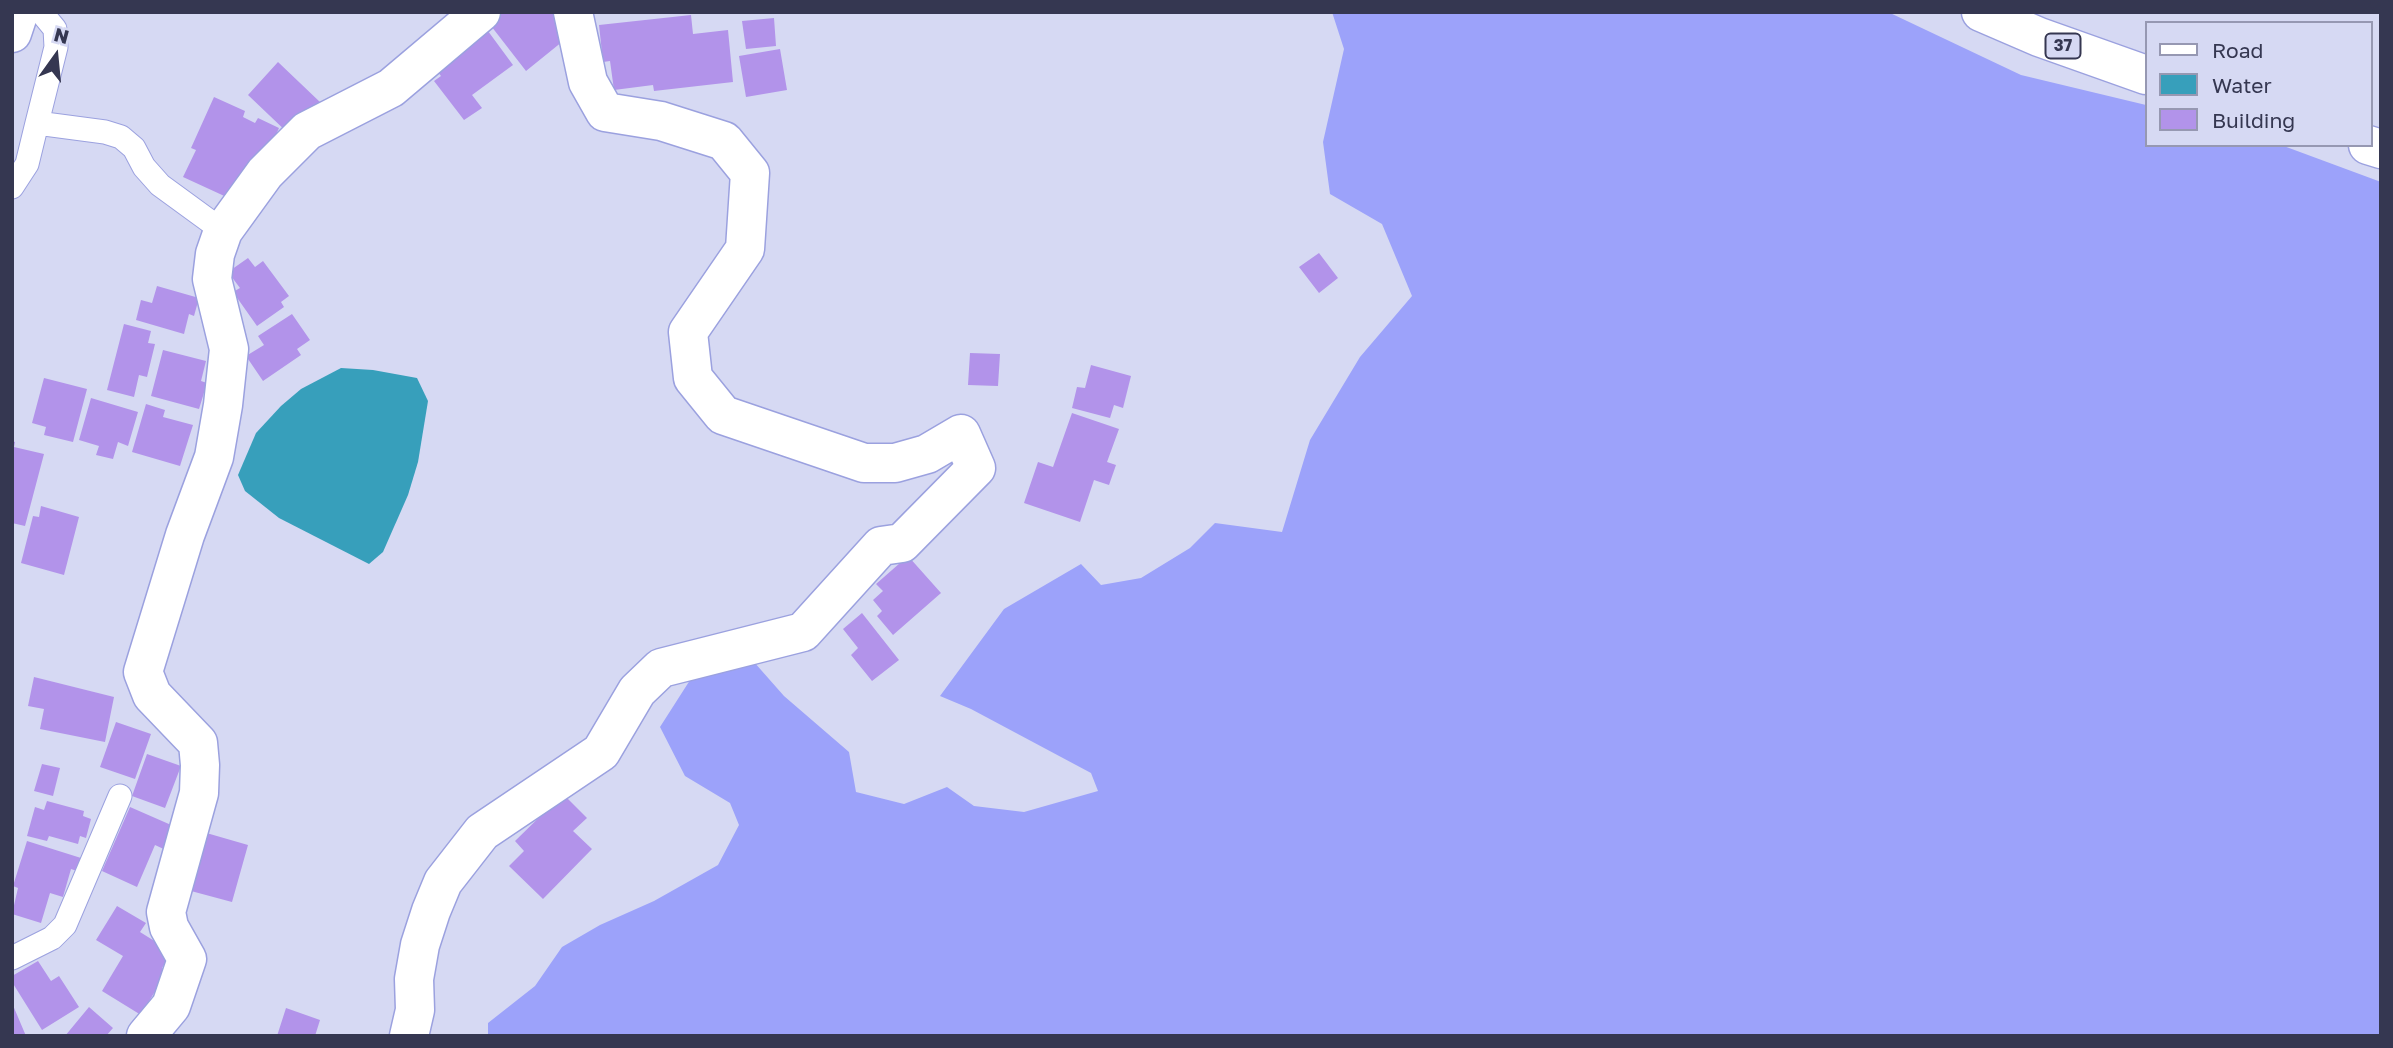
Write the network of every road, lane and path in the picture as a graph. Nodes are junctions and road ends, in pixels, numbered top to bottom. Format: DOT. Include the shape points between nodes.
graph roads {
  1 [pos="19,12"];
  2 [pos="41,12"];
  3 [pos="481,12"];
  4 [pos="573,12"];
  5 [pos="1981,12"];
  6 [pos="12,33"];
  7 [pos="2144,74"];
  8 [pos="37,124"];
  9 [pos="12,187"];
  10 [pos="223,231"];
  11 [pos="120,796"];
  12 [pos="12,958"];
  13 [pos="146,1036"];
  14 [pos="410,1036"];
  1 -- 6 [label="street"];
  2 -- 8 [label="lane" via="55,29 56,47"];
  3 -- 10 [label="street" via="391,88 307,131 265,173"];
  4 -- 14 [label="street" via="588,82 605,112 661,121 724,141 750,173 745,249 688,332 692,378 723,415 864,463 895,463 927,454 961,434 976,468 902,543 881,546 873,553 803,632 662,668 637,691 601,752 482,832 443,882 431,911 416,968"];
  5 -- 7 [label="street, 37"];
  8 -- 9 [label="lane" via="27,164"];
  8 -- 10 [label="lane" via="121,137 160,185"];
  10 -- 13 [label="street" via="212,279 229,349 214,457 143,672 152,695 198,743 200,765 198,793 166,912 169,928 187,959 171,1006"];
  11 -- 12 [label="lane" via="65,925 52,938"];
}
